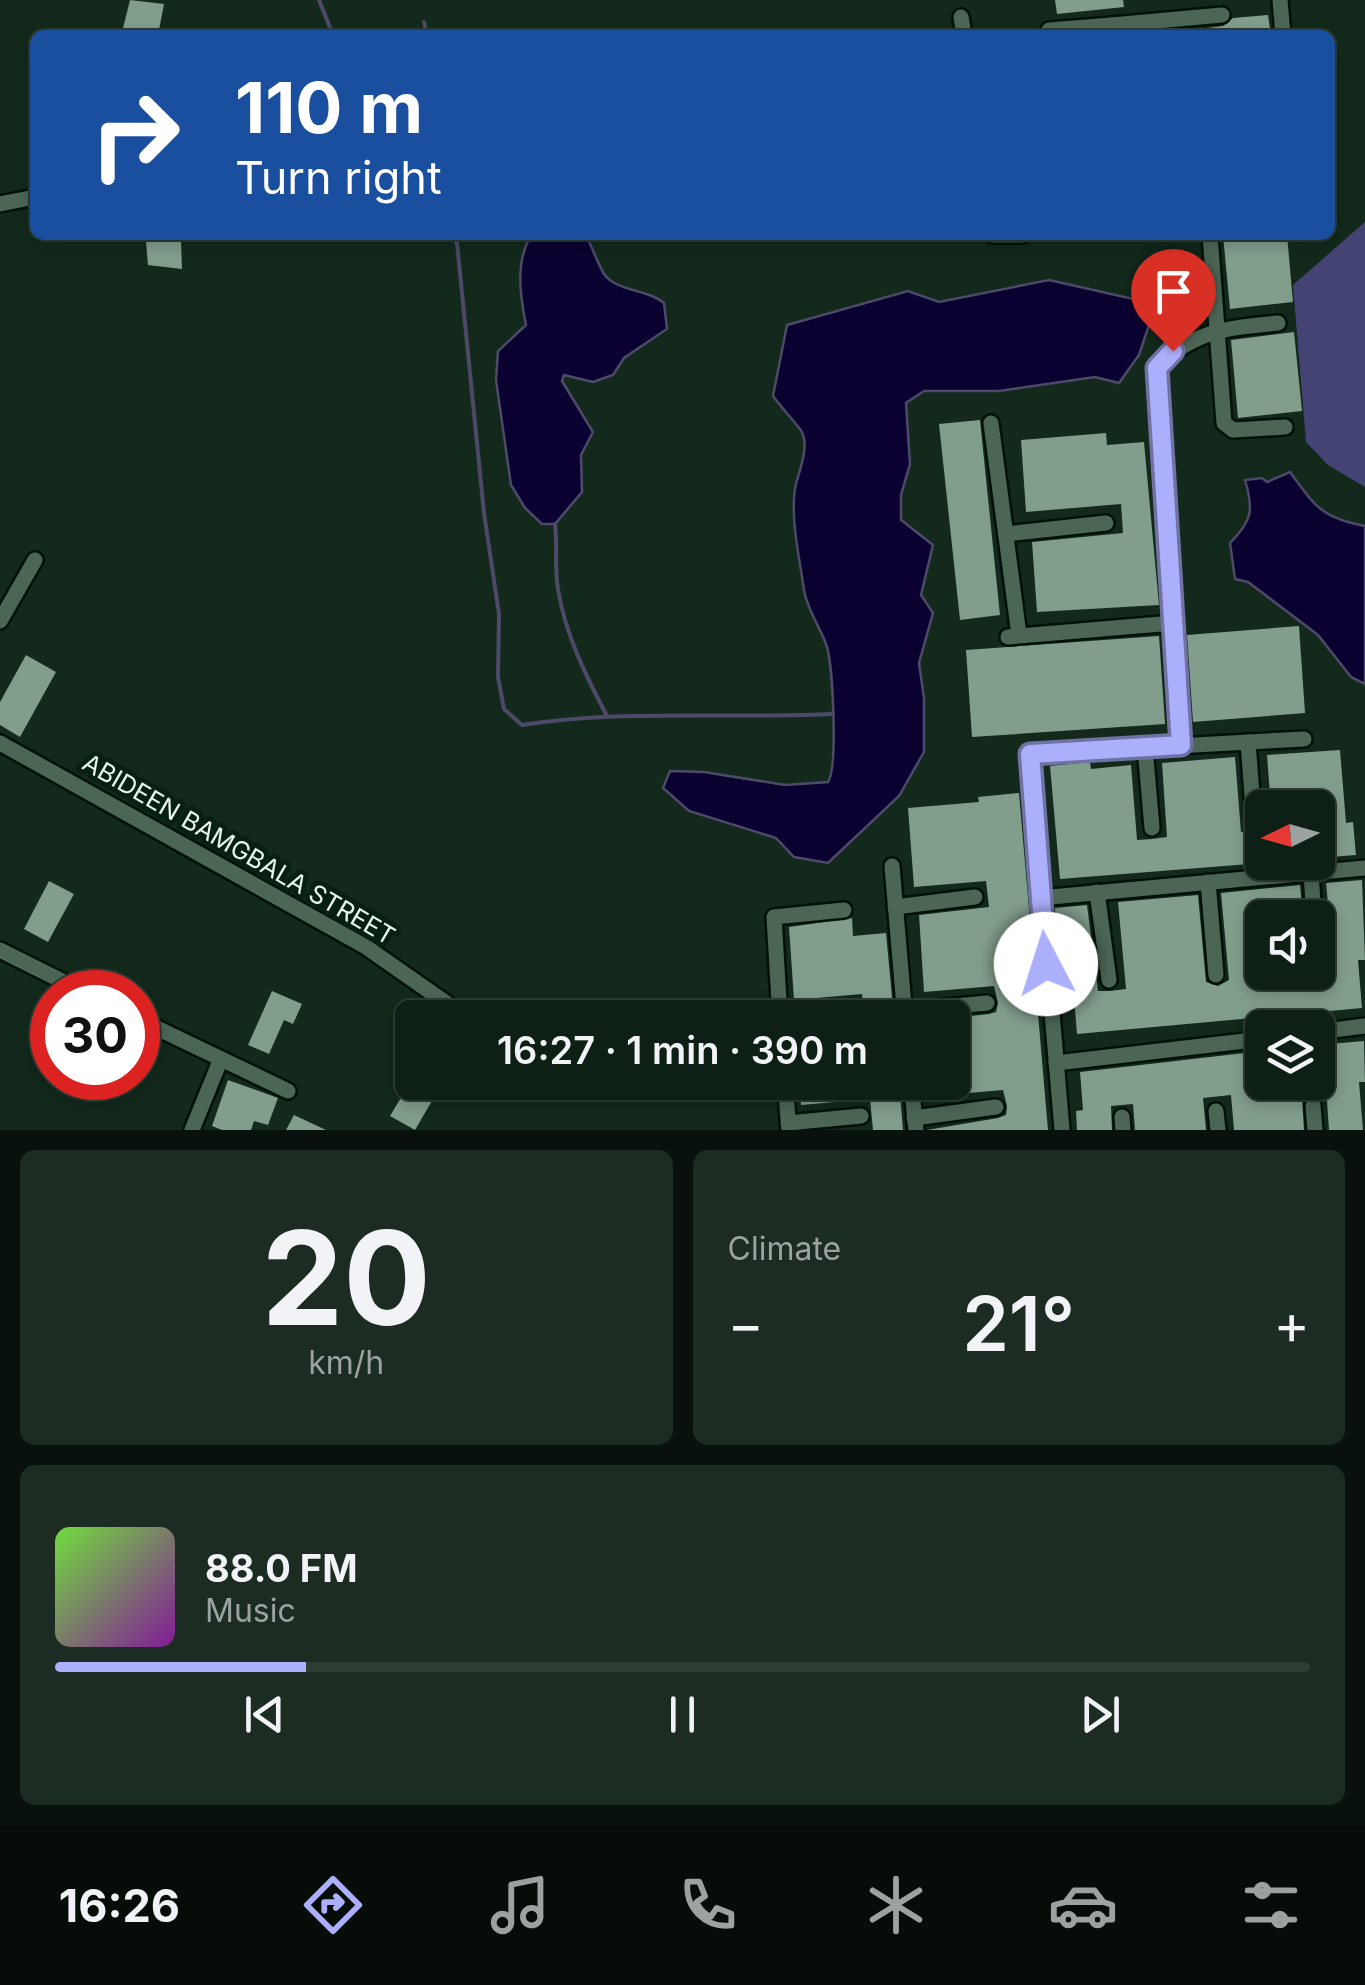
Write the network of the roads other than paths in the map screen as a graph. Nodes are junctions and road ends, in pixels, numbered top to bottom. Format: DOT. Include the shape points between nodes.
graph roads {
  1 [pos="1280,0"];
  2 [pos="1222,15"];
  3 [pos="962,18"];
  4 [pos="963,30"];
  5 [pos="1049,30"];
  6 [pos="1112,30"];
  7 [pos="1283,30"];
  8 [pos="30,198"];
  9 [pos="0,204"];
  10 [pos="1210,240"];
  11 [pos="1278,323"];
  12 [pos="1216,329"];
  13 [pos="991,423"];
  14 [pos="1285,427"];
  15 [pos="1106,522"];
  16 [pos="1006,534"];
  17 [pos="36,560"];
  18 [pos="0,621"];
  19 [pos="1173,623"];
  20 [pos="1304,739"];
  21 [pos="1248,742"];
  22 [pos="0,744"];
  23 [pos="1181,745"];
  24 [pos="1145,746"];
  25 [pos="1252,790"];
  26 [pos="1152,828"];
  27 [pos="892,866"];
  28 [pos="1365,868"];
  29 [pos="1335,871"];
  30 [pos="1245,879"];
  31 [pos="1208,882"];
  32 [pos="1098,892"];
  33 [pos="975,897"];
  34 [pos="1040,898"];
  35 [pos="895,907"];
  36 [pos="844,910"];
  37 [pos="0,950"];
  38 [pos="40,970"];
  39 [pos="1216,974"];
  40 [pos="1109,980"];
  41 [pos="442,1000"];
  42 [pos="779,1000"];
  43 [pos="904,1000"];
  44 [pos="987,1003"];
  45 [pos="970,1005"];
  46 [pos="1365,1026"];
  47 [pos="1335,1030"];
  48 [pos="160,1031"];
  49 [pos="1245,1040"];
  50 [pos="220,1061"];
  51 [pos="1056,1063"];
  52 [pos="288,1092"];
  53 [pos="787,1100"];
  54 [pos="1313,1106"];
  55 [pos="996,1107"];
  56 [pos="1216,1111"];
  57 [pos="861,1116"];
  58 [pos="915,1124"];
  59 [pos="789,1127"];
  60 [pos="192,1130"];
  61 [pos="1062,1130"];
  62 [pos="1218,1130"];
  63 [pos="1315,1130"];
  1 -- 7 [label="street"];
  2 -- 6 [label="street"];
  3 -- 4 [label="street"];
  5 -- 6 [label="street"];
  8 -- 9 [label="street"];
  10 -- 12 [label="street"];
  11 -- 12 [label="street"];
  12 -- 14 [label="street" via="1224,424 1232,430"];
  12 -- 19 [label="street" via="1173,351 1157,368"];
  13 -- 16 [label="street"];
  15 -- 16 [label="street"];
  16 -- 19 [label="street" via="1013,636"];
  17 -- 18 [label="street"];
  19 -- 23 [label="street"];
  20 -- 21 [label="street"];
  21 -- 23 [label="street"];
  21 -- 25 [label="street"];
  22 -- 41 [label="street, ABIDEEN BAMGBALA STREET" via="366,946"];
  23 -- 24 [label="street"];
  24 -- 26 [label="street"];
  24 -- 34 [label="street" via="1030,754"];
  27 -- 35 [label="street"];
  28 -- 29 [label="street"];
  30 -- 31 [label="street"];
  31 -- 32 [label="street"];
  31 -- 39 [label="street"];
  32 -- 34 [label="street"];
  32 -- 40 [label="street"];
  33 -- 35 [label="street"];
  34 -- 51 [label="street"];
  35 -- 43 [label="street"];
  36 -- 42 [label="street" via="774,917"];
  37 -- 38 [label="street"];
  44 -- 45 [label="street"];
  46 -- 47 [label="street"];
  48 -- 50 [label="street"];
  49 -- 51 [label="street"];
  50 -- 52 [label="street"];
  50 -- 60 [label="street"];
  51 -- 61 [label="street"];
  53 -- 59 [label="street"];
  54 -- 63 [label="street"];
  55 -- 58 [label="street"];
  56 -- 62 [label="street"];
  57 -- 59 [label="street"];
}
